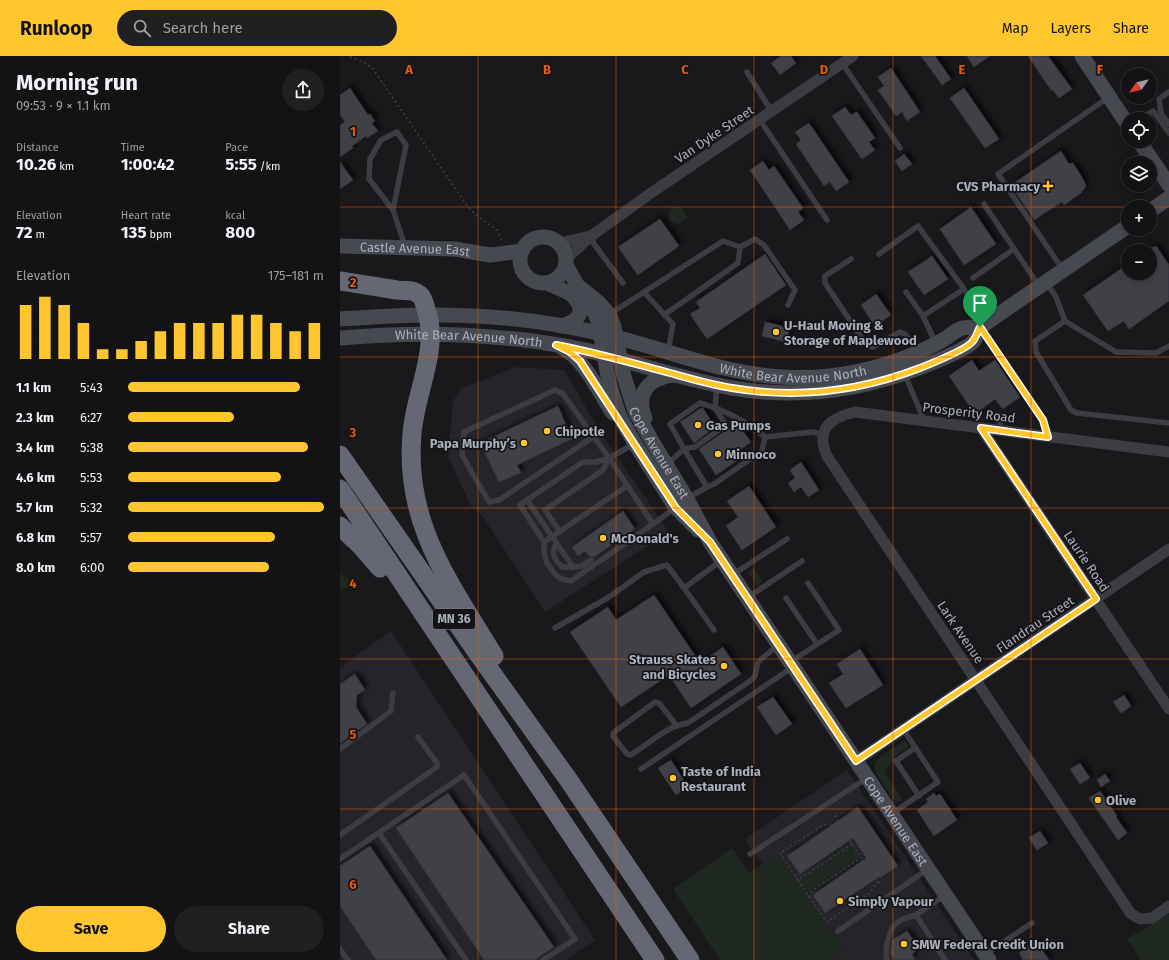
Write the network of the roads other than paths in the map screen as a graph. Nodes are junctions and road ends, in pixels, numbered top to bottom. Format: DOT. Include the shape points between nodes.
graph roads {
  1 [pos="853,56"];
  2 [pos="1082,56"];
  3 [pos="842,63"];
  4 [pos="747,72"];
  5 [pos="1169,92"];
  6 [pos="1110,97"];
  7 [pos="772,112"];
  8 [pos="1121,114"];
  9 [pos="1157,116"];
  10 [pos="760,120"];
  11 [pos="1169,124"];
  12 [pos="1169,133"];
  13 [pos="900,148"];
  14 [pos="1144,148"];
  15 [pos="1169,185"];
  16 [pos="1169,198"];
  17 [pos="984,204"];
  18 [pos="1157,206"];
  19 [pos="393,210"];
  20 [pos="827,220"];
  21 [pos="1121,231"];
  22 [pos="591,236"];
  23 [pos="558,243"];
  24 [pos="340,246"];
  25 [pos="740,247"];
  26 [pos="403,248"];
  27 [pos="1014,249"];
  28 [pos="522,251"];
  29 [pos="879,254"];
  30 [pos="490,255"];
  31 [pos="851,259"];
  32 [pos="566,262"];
  33 [pos="521,267"];
  34 [pos="1063,270"];
  35 [pos="974,278"];
  36 [pos="340,281"];
  37 [pos="546,283"];
  38 [pos="623,284"];
  39 [pos="1042,284"];
  40 [pos="964,289"];
  41 [pos="644,292"];
  42 [pos="906,292"];
  43 [pos="574,296"];
  44 [pos="788,305"];
  45 [pos="609,314"];
  46 [pos="428,315"];
  47 [pos="664,315"];
  48 [pos="923,316"];
  49 [pos="340,319"];
  50 [pos="1065,321"];
  51 [pos="983,324"];
  52 [pos="561,326"];
  53 [pos="430,333"];
  54 [pos="608,335"];
  55 [pos="340,338"];
  56 [pos="936,344"];
  57 [pos="556,345"];
  58 [pos="1169,346"];
  59 [pos="668,352"];
  60 [pos="918,352"];
  61 [pos="605,355"];
  62 [pos="620,360"];
  63 [pos="905,374"];
  64 [pos="677,375"];
  65 [pos="717,385"];
  66 [pos="715,408"];
  67 [pos="1000,415"];
  68 [pos="924,421"];
  69 [pos="1169,423"];
  70 [pos="981,428"];
  71 [pos="1000,430"];
  72 [pos="823,435"];
  73 [pos="593,436"];
  74 [pos="765,437"];
  75 [pos="1048,437"];
  76 [pos="635,444"];
  77 [pos="684,449"];
  78 [pos="1169,452"];
  79 [pos="340,455"];
  80 [pos="609,458"];
  81 [pos="666,465"];
  82 [pos="627,486"];
  83 [pos="707,487"];
  84 [pos="340,489"];
  85 [pos="527,500"];
  86 [pos="682,503"];
  87 [pos="545,510"];
  88 [pos="537,515"];
  89 [pos="530,520"];
  90 [pos="653,524"];
  91 [pos="340,526"];
  92 [pos="560,532"];
  93 [pos="552,537"];
  94 [pos="787,540"];
  95 [pos="544,542"];
  96 [pos="556,544"];
  97 [pos="1169,549"];
  98 [pos="591,560"];
  99 [pos="722,560"];
  100 [pos="802,561"];
  101 [pos="573,567"];
  102 [pos="732,576"];
  103 [pos="808,584"];
  104 [pos="684,588"];
  105 [pos="747,598"];
  106 [pos="786,598"];
  107 [pos="1096,599"];
  108 [pos="555,628"];
  109 [pos="714,630"];
  110 [pos="778,644"];
  111 [pos="817,644"];
  112 [pos="792,664"];
  113 [pos="465,676"];
  114 [pos="976,680"];
  115 [pos="393,693"];
  116 [pos="1169,709"];
  117 [pos="677,726"];
  118 [pos="903,729"];
  119 [pos="418,736"];
  120 [pos="915,748"];
  121 [pos="340,749"];
  122 [pos="856,761"];
  123 [pos="641,769"];
  124 [pos="867,778"];
  125 [pos="570,782"];
  126 [pos="919,796"];
  127 [pos="892,814"];
  128 [pos="379,833"];
  129 [pos="340,835"];
  130 [pos="750,854"];
  131 [pos="340,859"];
  132 [pos="928,869"];
  133 [pos="945,894"];
  134 [pos="1169,906"];
  135 [pos="916,915"];
  136 [pos="1032,922"];
  137 [pos="838,931"];
  138 [pos="340,949"];
  139 [pos="987,957"];
  140 [pos="348,960"];
  141 [pos="466,960"];
  142 [pos="543,960"];
  143 [pos="655,960"];
  144 [pos="690,960"];
  145 [pos="887,960"];
  146 [pos="945,960"];
  1 -- 3 [label="street, Van Dyke Street"];
  2 -- 6 [label="main road"];
  3 -- 7 [label="street, Van Dyke Street"];
  3 -- 13 [label="lane"];
  4 -- 7 [label="lane"];
  5 -- 11 [label="lane" via="1158,99 1161,113"];
  6 -- 8 [label="main road"];
  6 -- 34 [label="lane" via="998,174"];
  7 -- 10 [label="street, Van Dyke Street"];
  9 -- 12 [label="lane"];
  10 -- 20 [label="lane"];
  10 -- 22 [label="street, Van Dyke Street"];
  14 -- 15 [label="main road"];
  16 -- 18 [label="main road"];
  17 -- 27 [label="lane"];
  19 -- 19 [label="lane" via="406,146 397,132 381,140 370,159 369,179"];
  19 -- 26 [label="lane" via="403,240"];
  21 -- 34 [label="main road, White Bear Avenue North"];
  22 -- 23 [label="street, Van Dyke Street"];
  22 -- 32 [label="street, Van Dyke Street"];
  22 -- 38 [label="lane"];
  23 -- 28 [label="main road" via="545,237 538,238 526,244"];
  23 -- 32 [label="main road" via="565,253"];
  24 -- 26 [label="main road, Castle Avenue East"];
  25 -- 41 [label="lane" via="723,241"];
  25 -- 44 [label="lane" via="755,239 764,245 796,290"];
  25 -- 47 [label="lane" via="738,263"];
  26 -- 30 [label="main road, Castle Avenue East" via="455,249"];
  27 -- 35 [label="lane"];
  27 -- 39 [label="lane"];
  28 -- 30 [label="main road"];
  28 -- 33 [label="main road"];
  29 -- 40 [label="lane" via="918,226"];
  30 -- 33 [label="main road"];
  31 -- 60 [label="lane" via="825,276 825,283 867,346 873,347 900,332 905,334"];
  32 -- 37 [label="main road" via="559,277"];
  32 -- 45 [label="main road" via="577,286"];
  33 -- 37 [label="main road" via="528,278"];
  34 -- 39 [label="main road, White Bear Avenue North"];
  36 -- 46 [label="highway" via="413,291 420,295"];
  37 -- 43 [label="main road"];
  39 -- 50 [label="lane" via="1056,297"];
  39 -- 51 [label="main road, White Bear Avenue North"];
  40 -- 48 [label="lane"];
  40 -- 51 [label="lane"];
  41 -- 45 [label="lane"];
  41 -- 47 [label="lane"];
  42 -- 48 [label="lane"];
  43 -- 52 [label="main road" via="580,306 580,314 574,321"];
  43 -- 54 [label="main road" via="590,307"];
  45 -- 54 [label="main road" via="614,327"];
  46 -- 49 [label="main road, White Bear Avenue North"];
  46 -- 52 [label="main road, White Bear Avenue North" via="516,319"];
  46 -- 53 [label="highway"];
  47 -- 59 [label="lane" via="673,324"];
  48 -- 56 [label="lane"];
  50 -- 58 [label="lane" via="1116,352 1156,353"];
  50 -- 69 [label="lane" via="1035,341 1036,352 1071,410 1077,413"];
  51 -- 56 [label="main road, White Bear Avenue North" via="962,328"];
  51 -- 63 [label="main road, White Bear Avenue North" via="973,342"];
  51 -- 75 [label="lane" via="1043,420"];
  52 -- 54 [label="main road, White Bear Avenue North"];
  53 -- 55 [label="main road, White Bear Avenue North"];
  53 -- 57 [label="main road, White Bear Avenue North"];
  53 -- 125 [label="highway" via="430,346 412,432 412,477 420,519 427,540 448,580"];
  54 -- 59 [label="main road, White Bear Avenue North"];
  54 -- 61 [label="main road, Cope Avenue East"];
  54 -- 62 [label="main road"];
  56 -- 60 [label="main road, White Bear Avenue North"];
  57 -- 61 [label="main road, White Bear Avenue North"];
  57 -- 76 [label="main road" via="580,361"];
  59 -- 60 [label="main road, White Bear Avenue North" via="737,372 799,378 866,370"];
  61 -- 62 [label="main road, White Bear Avenue North"];
  61 -- 76 [label="main road, Cope Avenue East" via="615,402"];
  62 -- 64 [label="main road, White Bear Avenue North"];
  62 -- 81 [label="main road, Cope Avenue East" via="635,411"];
  63 -- 65 [label="main road, White Bear Avenue North" via="865,385 807,393 755,391"];
  63 -- 68 [label="lane"];
  64 -- 65 [label="main road, White Bear Avenue North"];
  64 -- 81 [label="main road" via="652,382 645,391 641,403 644,416"];
  65 -- 66 [label="lane"];
  66 -- 74 [label="lane" via="753,427"];
  66 -- 77 [label="lane" via="726,425 695,447"];
  66 -- 77 [label="lane" via="700,403 670,424"];
  67 -- 71 [label="lane"];
  68 -- 70 [label="street, Prosperity Road"];
  68 -- 72 [label="street, Prosperity Road" via="855,412 841,416 828,424"];
  70 -- 71 [label="street, Prosperity Road"];
  70 -- 107 [label="street, Laurie Road"];
  71 -- 75 [label="street, Prosperity Road"];
  72 -- 74 [label="lane" via="812,432"];
  72 -- 114 [label="street, Lark Avenue" via="822,446 827,456"];
  73 -- 73 [label="lane" via="563,394 555,390 464,432 462,455 488,502 499,500"];
  73 -- 80 [label="lane"];
  74 -- 83 [label="lane" via="762,451"];
  75 -- 78 [label="street, Prosperity Road"];
  76 -- 80 [label="lane"];
  76 -- 86 [label="main road, Cope Avenue East"];
  77 -- 81 [label="lane"];
  77 -- 83 [label="lane"];
  79 -- 125 [label="highway, MN 36"];
  80 -- 82 [label="lane"];
  80 -- 85 [label="lane" via="583,462"];
  80 -- 87 [label="lane" via="603,470"];
  81 -- 86 [label="main road, Cope Avenue East"];
  82 -- 90 [label="lane"];
  82 -- 92 [label="lane"];
  83 -- 86 [label="lane"];
  84 -- 113 [label="highway, MN 36"];
  85 -- 88 [label="lane"];
  85 -- 89 [label="lane" via="520,505"];
  86 -- 90 [label="lane"];
  86 -- 99 [label="main road, Cope Avenue East"];
  87 -- 88 [label="lane"];
  87 -- 92 [label="lane"];
  88 -- 89 [label="lane"];
  88 -- 93 [label="lane"];
  89 -- 95 [label="lane"];
  90 -- 95 [label="lane" via="570,581 562,579 547,564"];
  91 -- 113 [label="highway" via="387,576"];
  92 -- 93 [label="lane"];
  93 -- 95 [label="lane"];
  93 -- 96 [label="lane"];
  94 -- 102 [label="lane"];
  96 -- 101 [label="lane"];
  96 -- 101 [label="lane" via="553,549 555,561 562,567"];
  97 -- 107 [label="street, Flandrau Street"];
  98 -- 101 [label="lane" via="582,566"];
  99 -- 102 [label="main road, Cope Avenue East"];
  99 -- 104 [label="lane"];
  100 -- 105 [label="lane"];
  102 -- 105 [label="main road, Cope Avenue East"];
  103 -- 111 [label="lane" via="839,630"];
  104 -- 108 [label="lane" via="667,565 644,572"];
  104 -- 109 [label="lane"];
  105 -- 110 [label="main road, Cope Avenue East"];
  106 -- 111 [label="lane"];
  107 -- 114 [label="street, Flandrau Street"];
  107 -- 116 [label="street, Laurie Road"];
  110 -- 112 [label="main road, Cope Avenue East"];
  110 -- 117 [label="lane" via="758,662 755,676 750,681 688,723"];
  111 -- 112 [label="lane"];
  112 -- 122 [label="main road, Cope Avenue East"];
  112 -- 123 [label="lane"];
  113 -- 143 [label="highway, MN 36"];
  114 -- 118 [label="street, Flandrau Street"];
  114 -- 134 [label="street, Lark Avenue" via="1131,914 1140,919 1152,918"];
  115 -- 121 [label="lane" via="391,711"];
  117 -- 117 [label="lane" via="631,755 624,751 613,736 613,733 655,702 664,708"];
  118 -- 120 [label="lane"];
  118 -- 122 [label="street, Flandrau Street"];
  119 -- 129 [label="lane" via="437,763 437,767"];
  120 -- 126 [label="lane" via="938,782"];
  120 -- 126 [label="lane" via="896,761"];
  122 -- 124 [label="main road, Cope Avenue East"];
  124 -- 127 [label="main road, Cope Avenue East"];
  124 -- 130 [label="lane"];
  125 -- 144 [label="highway, MN 36"];
  126 -- 127 [label="lane"];
  127 -- 132 [label="main road, Cope Avenue East"];
  128 -- 131 [label="lane"];
  128 -- 141 [label="lane"];
  128 -- 142 [label="lane" via="464,775 575,939"];
  132 -- 133 [label="main road, Cope Avenue East"];
  132 -- 137 [label="lane"];
  133 -- 135 [label="lane"];
  133 -- 139 [label="main road, Cope Avenue East"];
  135 -- 145 [label="lane" via="902,918 894,924 889,932 885,956"];
  135 -- 146 [label="lane"];
  136 -- 139 [label="lane"];
  138 -- 140 [label="lane"];
}
